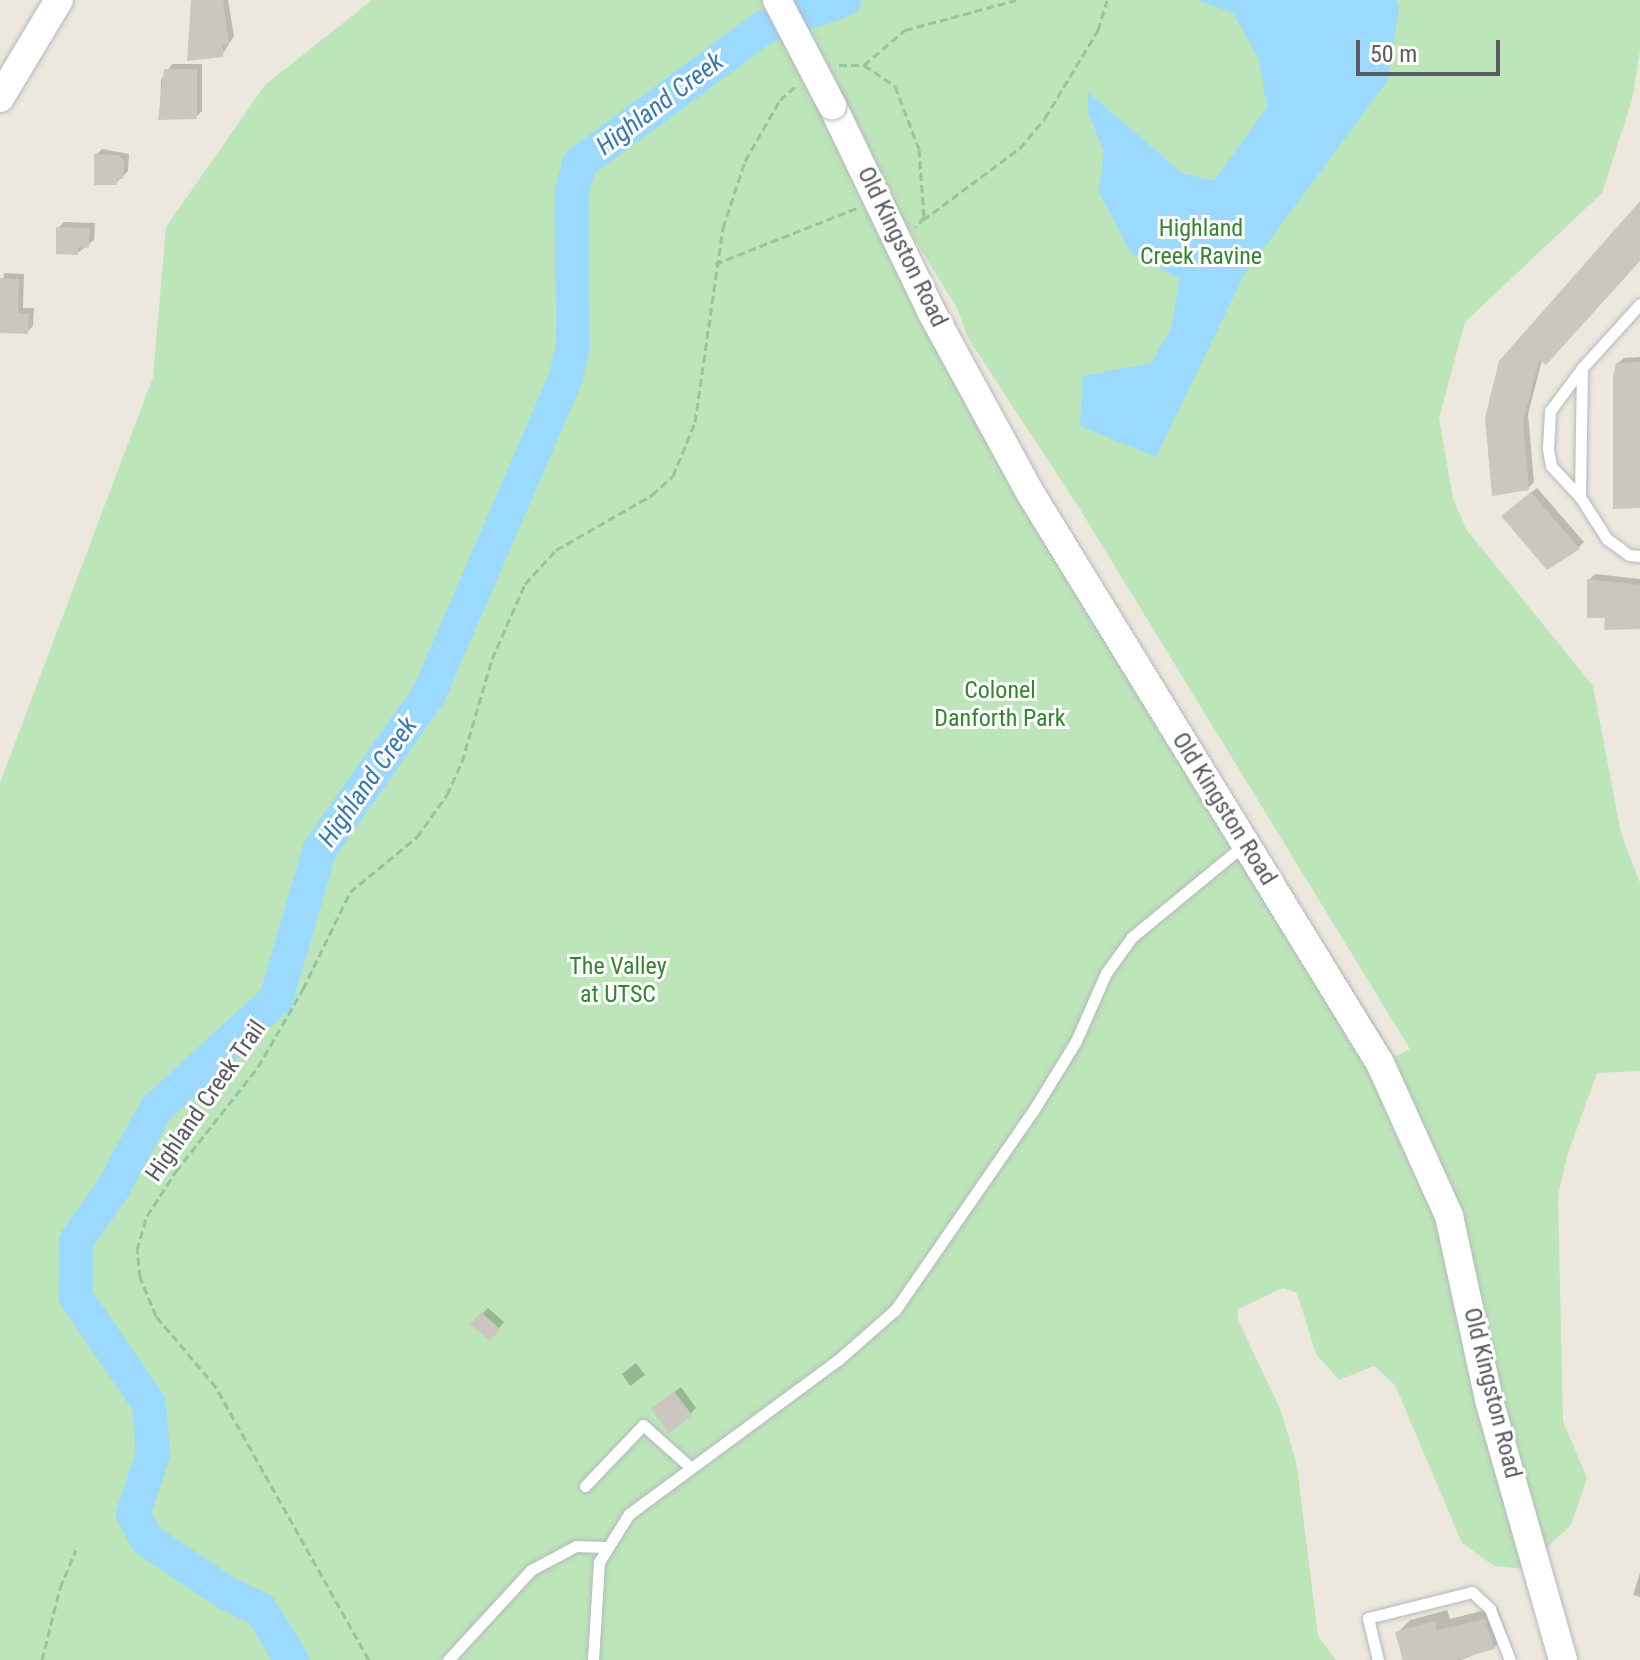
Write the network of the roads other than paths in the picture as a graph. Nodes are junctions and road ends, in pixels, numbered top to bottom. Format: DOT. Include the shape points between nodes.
graph roads {
  1 [pos="59,0"];
  2 [pos="777,0"];
  3 [pos="0,98"];
  4 [pos="1640,304"];
  5 [pos="1582,368"];
  6 [pos="1580,497"];
  7 [pos="1640,556"];
  8 [pos="1246,844"];
  9 [pos="689,1466"];
  10 [pos="585,1486"];
  11 [pos="605,1547"];
  12 [pos="448,1660"];
  13 [pos="593,1660"];
  14 [pos="1378,1660"];
  15 [pos="1510,1660"];
  16 [pos="1563,1660"];
  1 -- 3 [label="street"];
  2 -- 8 [label="street, Old Kingston Road, bridge" via="931,311 1029,491"];
  4 -- 5 [label="lane"];
  5 -- 6 [label="lane"];
  5 -- 6 [label="lane" via="1550,411 1548,449 1551,466"];
  6 -- 7 [label="lane" via="1594,525 1616,548"];
  8 -- 9 [label="lane" via="1132,937 1106,973 1076,1041 1033,1111 895,1310 838,1360"];
  8 -- 16 [label="street, Old Kingston Road" via="1380,1063 1449,1216 1489,1400"];
  9 -- 10 [label="lane" via="643,1425"];
  9 -- 11 [label="lane" via="629,1514"];
  11 -- 12 [label="lane" via="576,1546 531,1570"];
  11 -- 13 [label="lane" via="595,1596"];
  14 -- 15 [label="lane" via="1368,1618 1472,1592 1490,1609"];
}
